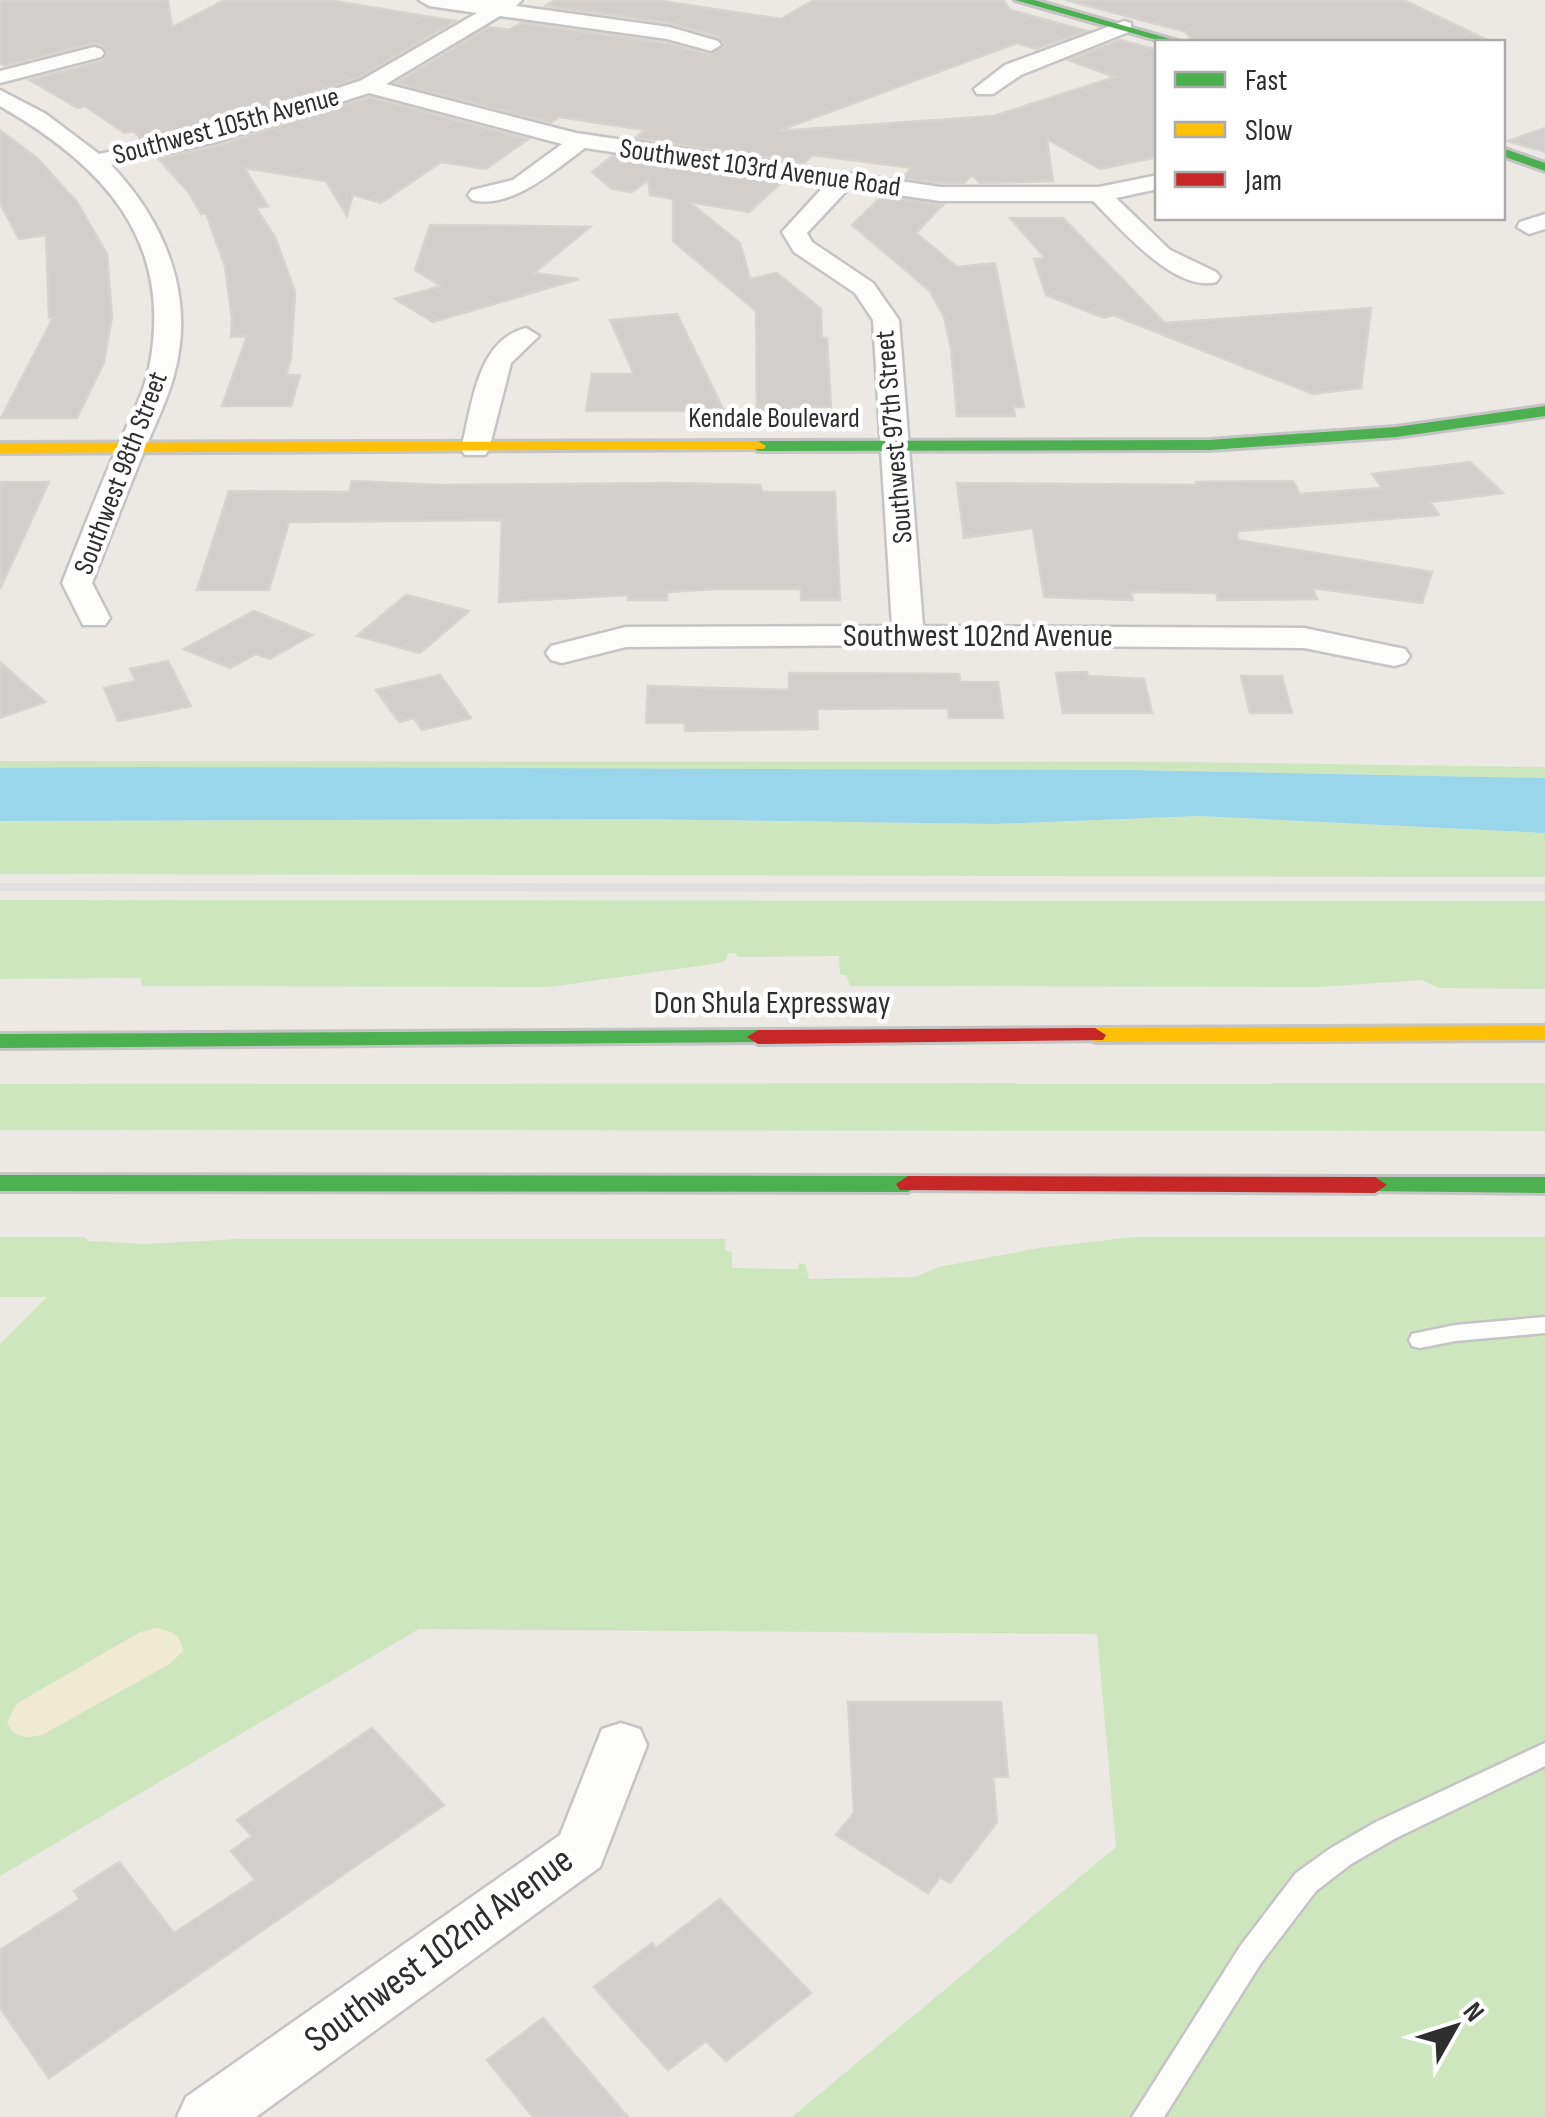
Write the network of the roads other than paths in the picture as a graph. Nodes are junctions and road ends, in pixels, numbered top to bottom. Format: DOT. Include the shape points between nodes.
graph roads {
  1 [pos="429,0"];
  2 [pos="1021,0"];
  3 [pos="505,5"];
  4 [pos="1124,27"];
  5 [pos="1168,40"];
  6 [pos="710,45"];
  7 [pos="94,54"];
  8 [pos="0,77"];
  9 [pos="368,86"];
  10 [pos="985,89"];
  11 [pos="0,97"];
  12 [pos="580,141"];
  13 [pos="1505,153"];
  14 [pos="96,161"];
  15 [pos="1545,167"];
  16 [pos="843,180"];
  17 [pos="1155,183"];
  18 [pos="1099,194"];
  19 [pos="480,196"];
  20 [pos="1207,277"];
  21 [pos="526,336"];
  22 [pos="1545,411"];
  23 [pos="0,448"];
  24 [pos="131,448"];
  25 [pos="475,448"];
  26 [pos="898,448"];
  27 [pos="94,618"];
  28 [pos="908,635"];
  29 [pos="562,653"];
  30 [pos="1394,656"];
  31 [pos="0,1033"];
  32 [pos="1545,1033"];
  33 [pos="0,1041"];
  34 [pos="71,1041"];
  35 [pos="0,1182"];
  36 [pos="1545,1185"];
  37 [pos="1545,1324"];
  38 [pos="1420,1340"];
  39 [pos="621,1746"];
  40 [pos="1545,1754"];
  41 [pos="208,2117"];
  42 [pos="1147,2117"];
  1 -- 3 [label="street"];
  2 -- 4 [label="main road"];
  3 -- 6 [label="street"];
  3 -- 9 [label="street, Southwest 105th Avenue"];
  4 -- 5 [label="main road"];
  4 -- 10 [label="street" via="1014,70"];
  7 -- 8 [label="street"];
  9 -- 12 [label="street, Southwest 103rd Avenue Road"];
  9 -- 14 [label="street, Southwest 105th Avenue" via="208,136"];
  11 -- 14 [label="street, Southwest 98th Street"];
  12 -- 16 [label="street, Southwest 103rd Avenue Road"];
  12 -- 19 [label="street" via="521,184"];
  13 -- 15 [label="main road"];
  14 -- 24 [label="street, Southwest 98th Street" via="139,213 167,291 164,359"];
  16 -- 18 [label="street, Southwest 103rd Avenue Road" via="940,194"];
  16 -- 26 [label="street, Southwest 97th Street" via="794,232 803,247 864,288 886,320"];
  17 -- 18 [label="street, Southwest 103rd Avenue Road"];
  18 -- 20 [label="street" via="1161,255"];
  21 -- 25 [label="street" via="498,360"];
  22 -- 26 [label="main road, Kendale Boulevard" via="1291,442"];
  23 -- 24 [label="main road, Kendale Boulevard"];
  24 -- 25 [label="main road, Kendale Boulevard"];
  24 -- 27 [label="street, Southwest 98th Street" via="77,584"];
  25 -- 26 [label="main road, Kendale Boulevard"];
  26 -- 28 [label="street, Southwest 97th Street"];
  28 -- 29 [label="street, Southwest 102nd Avenue" via="626,637"];
  28 -- 30 [label="street, Southwest 102nd Avenue" via="1304,638"];
  31 -- 34 [label="main road"];
  32 -- 34 [label="main road, Don Shula Expressway"];
  33 -- 34 [label="main road, Don Shula Expressway"];
  35 -- 36 [label="main road"];
  37 -- 38 [label="lane"];
  39 -- 41 [label="street, Southwest 102nd Avenue" via="581,1850"];
  40 -- 42 [label="lane" via="1386,1830 1306,1882"];
}
